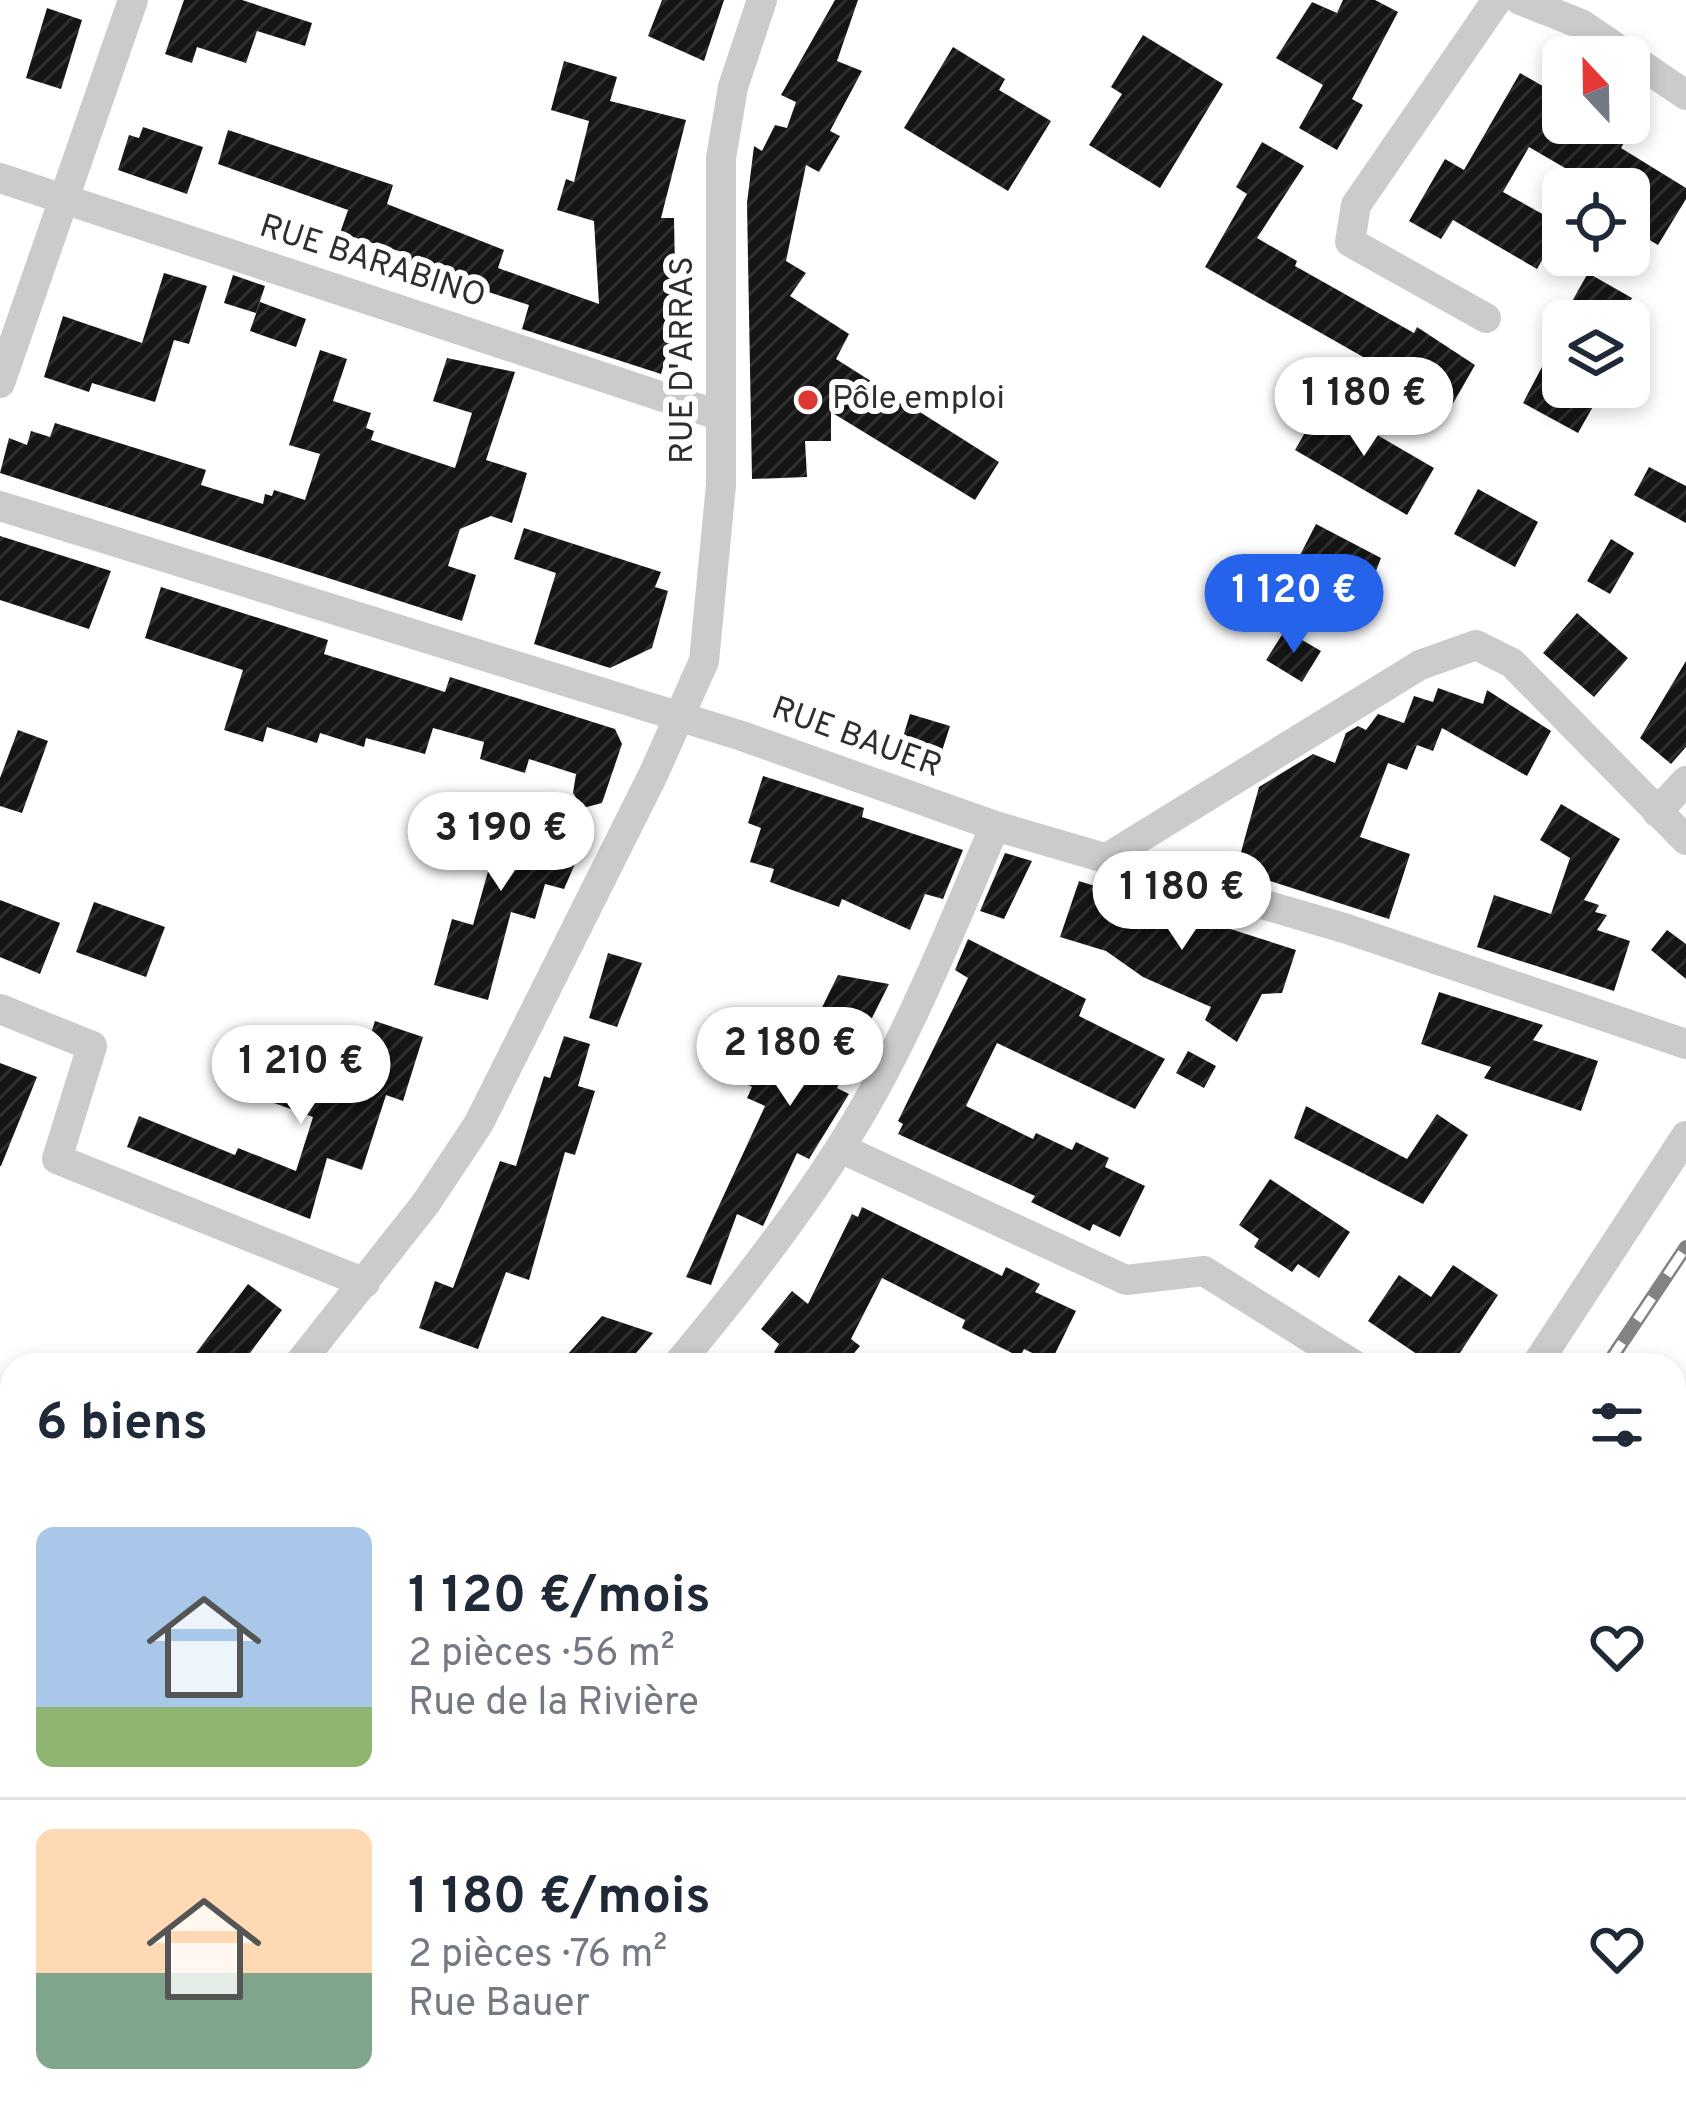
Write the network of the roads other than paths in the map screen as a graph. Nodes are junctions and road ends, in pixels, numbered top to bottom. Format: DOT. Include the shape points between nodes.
graph roads {
  1 [pos="133,0"];
  2 [pos="762,0"];
  3 [pos="1496,0"];
  4 [pos="1520,0"];
  5 [pos="1686,94"];
  6 [pos="0,178"];
  7 [pos="64,200"];
  8 [pos="1486,318"];
  9 [pos="0,383"];
  10 [pos="721,416"];
  11 [pos="0,506"];
  12 [pos="680,720"];
  13 [pos="1686,781"];
  14 [pos="1657,812"];
  15 [pos="995,826"];
  16 [pos="1686,840"];
  17 [pos="1107,858"];
  18 [pos="0,1009"];
  19 [pos="1686,1044"];
  20 [pos="1686,1136"];
  21 [pos="840,1148"];
  22 [pos="365,1283"];
  23 [pos="308,1353"];
  24 [pos="687,1353"];
  25 [pos="1335,1353"];
  26 [pos="1544,1353"];
  1 -- 7 [label="street"];
  2 -- 10 [label="street, RUE D'ARRAS" via="733,86 721,158"];
  3 -- 8 [label="street" via="1356,205 1350,242"];
  4 -- 5 [label="street" via="1581,24"];
  6 -- 7 [label="street, RUE BARABINO"];
  7 -- 9 [label="street"];
  7 -- 10 [label="street, RUE BARABINO"];
  10 -- 12 [label="street, RUE D'ARRAS" via="704,661"];
  11 -- 12 [label="street, RUE BAUER"];
  12 -- 15 [label="street, RUE BAUER"];
  12 -- 22 [label="street, RUE D'ARRAS" via="479,1123"];
  13 -- 14 [label="street"];
  14 -- 16 [label="street"];
  14 -- 17 [label="street" via="1512,663 1476,645 1420,665"];
  15 -- 17 [label="street, RUE BAUER"];
  15 -- 21 [label="street"];
  17 -- 19 [label="street, RUE BAUER"];
  18 -- 22 [label="street" via="92,1046 57,1159"];
  20 -- 26 [label="street"];
  21 -- 24 [label="street"];
  21 -- 25 [label="street" via="1126,1280 1204,1271"];
  22 -- 23 [label="street, RUE D'ARRAS"];
}
